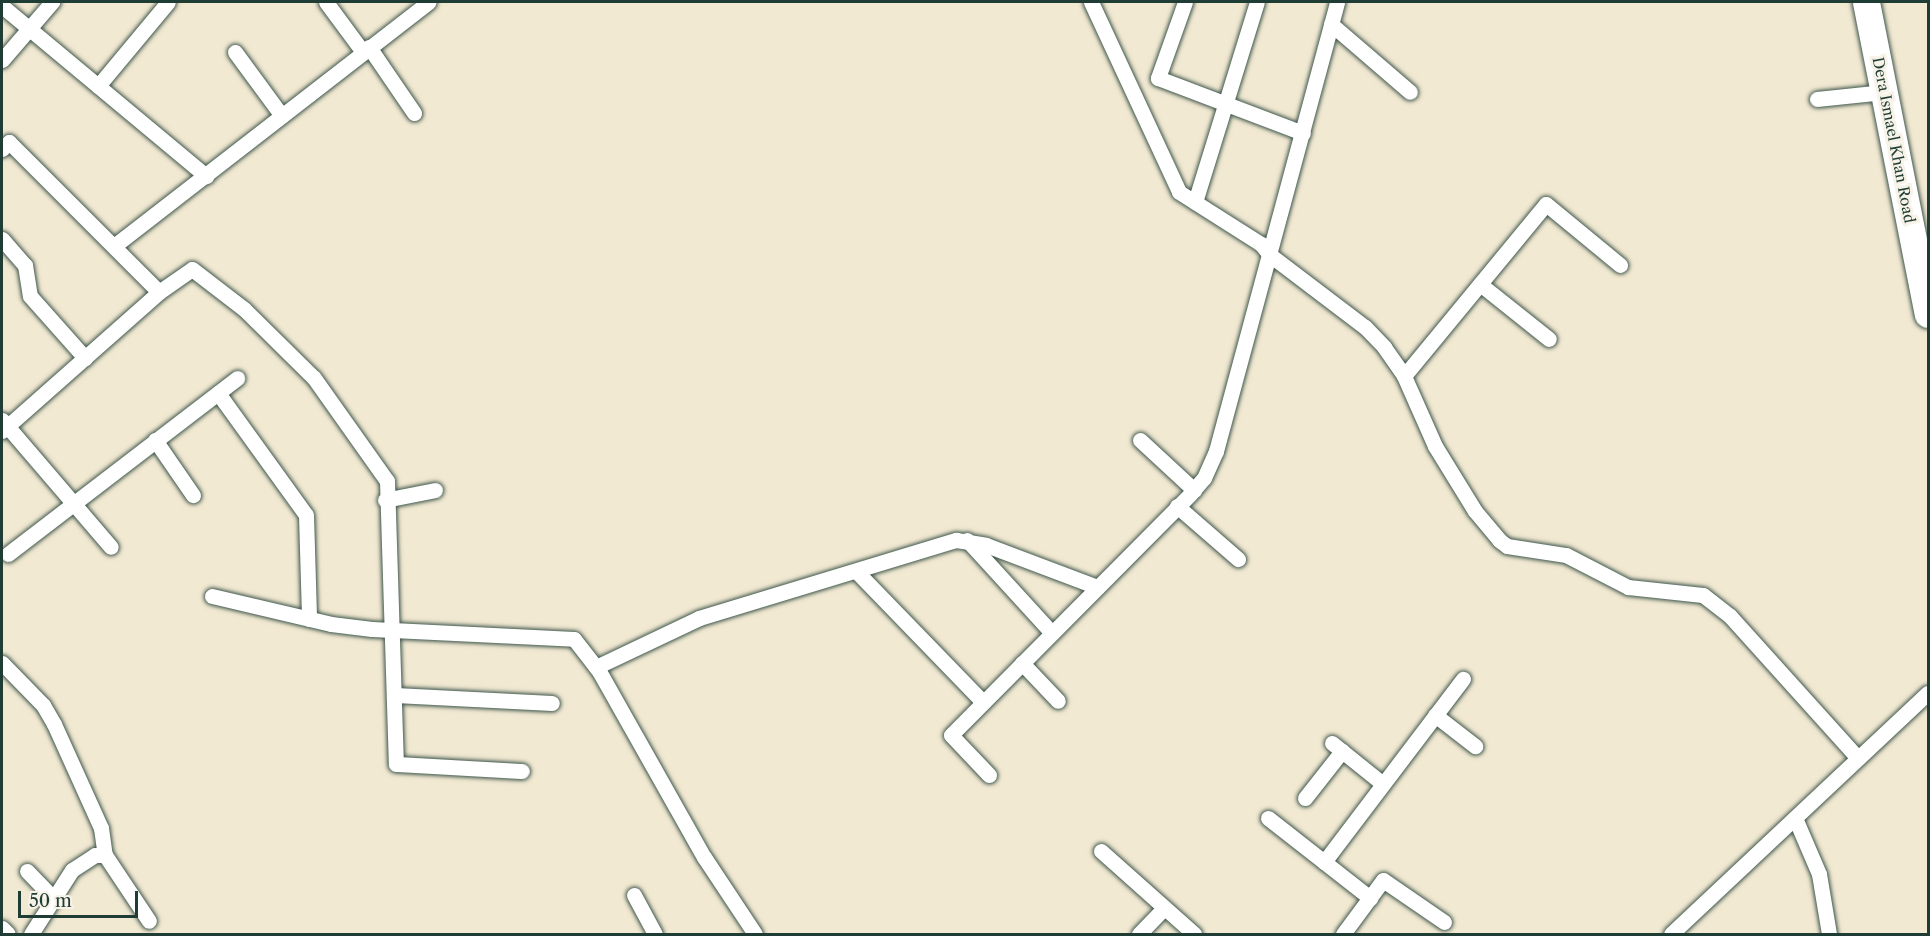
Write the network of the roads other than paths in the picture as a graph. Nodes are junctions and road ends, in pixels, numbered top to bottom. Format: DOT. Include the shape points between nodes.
graph roads {
  1 [pos="52,2"];
  2 [pos="168,2"];
  3 [pos="326,2"];
  4 [pos="428,2"];
  5 [pos="1092,2"];
  6 [pos="1257,2"];
  7 [pos="1337,2"];
  8 [pos="1866,2"];
  9 [pos="1179,3"];
  10 [pos="2,6"];
  11 [pos="1331,24"];
  12 [pos="29,28"];
  13 [pos="366,50"];
  14 [pos="235,52"];
  15 [pos="2,60"];
  16 [pos="99,86"];
  17 [pos="1410,92"];
  18 [pos="1884,92"];
  19 [pos="1817,99"];
  20 [pos="1226,104"];
  21 [pos="414,113"];
  22 [pos="282,116"];
  23 [pos="1303,133"];
  24 [pos="2,149"];
  25 [pos="206,176"];
  26 [pos="1195,202"];
  27 [pos="2,240"];
  28 [pos="114,246"];
  29 [pos="1270,255"];
  30 [pos="1620,265"];
  31 [pos="1480,284"];
  32 [pos="159,292"];
  33 [pos="1928,312"];
  34 [pos="1549,339"];
  35 [pos="85,358"];
  36 [pos="1404,376"];
  37 [pos="237,378"];
  38 [pos="218,393"];
  39 [pos="3,426"];
  40 [pos="155,440"];
  41 [pos="1140,440"];
  42 [pos="435,490"];
  43 [pos="1194,490"];
  44 [pos="193,495"];
  45 [pos="385,500"];
  46 [pos="74,503"];
  47 [pos="1177,507"];
  48 [pos="968,540"];
  49 [pos="111,546"];
  50 [pos="8,554"];
  51 [pos="1238,559"];
  52 [pos="856,571"];
  53 [pos="1097,586"];
  54 [pos="212,596"];
  55 [pos="309,619"];
  56 [pos="394,630"];
  57 [pos="1052,633"];
  58 [pos="2,663"];
  59 [pos="1022,663"];
  60 [pos="596,667"];
  61 [pos="1463,679"];
  62 [pos="1929,693"];
  63 [pos="394,695"];
  64 [pos="1059,701"];
  65 [pos="983,702"];
  66 [pos="552,703"];
  67 [pos="1435,715"];
  68 [pos="1475,746"];
  69 [pos="1858,758"];
  70 [pos="522,771"];
  71 [pos="989,775"];
  72 [pos="1383,784"];
  73 [pos="1305,798"];
  74 [pos="1268,818"];
  75 [pos="1795,818"];
  76 [pos="1101,850"];
  77 [pos="105,855"];
  78 [pos="1324,862"];
  79 [pos="27,870"];
  80 [pos="634,895"];
  81 [pos="1370,898"];
  82 [pos="54,899"];
  83 [pos="1164,908"];
  84 [pos="148,921"];
  85 [pos="1444,922"];
  86 [pos="2,928"];
  87 [pos="8,934"];
  88 [pos="31,934"];
  89 [pos="655,934"];
  90 [pos="755,934"];
  91 [pos="1139,934"];
  92 [pos="1194,934"];
  93 [pos="1343,934"];
  94 [pos="1671,934"];
  95 [pos="1829,934"];
  1 -- 12 [label="street"];
  2 -- 16 [label="street"];
  3 -- 13 [label="street"];
  4 -- 13 [label="street"];
  5 -- 26 [label="street" via="1173,184 1183,197"];
  6 -- 20 [label="street"];
  7 -- 11 [label="street"];
  8 -- 18 [label="highway, Dera Ismael Khan Road"];
  9 -- 20 [label="street" via="1158,78"];
  10 -- 12 [label="street"];
  11 -- 17 [label="street"];
  11 -- 23 [label="street"];
  12 -- 15 [label="street"];
  12 -- 16 [label="street"];
  13 -- 21 [label="street"];
  13 -- 22 [label="street"];
  14 -- 22 [label="street"];
  16 -- 25 [label="street"];
  18 -- 19 [label="street"];
  18 -- 33 [label="highway, Dera Ismael Khan Road"];
  20 -- 23 [label="street"];
  20 -- 26 [label="street"];
  22 -- 25 [label="street"];
  23 -- 29 [label="street"];
  24 -- 28 [label="street" via="9,142"];
  25 -- 28 [label="street"];
  26 -- 29 [label="street" via="1242,230"];
  27 -- 35 [label="street" via="25,265 30,296"];
  28 -- 32 [label="street"];
  29 -- 36 [label="street" via="1365,327"];
  29 -- 43 [label="street" via="1216,452"];
  30 -- 31 [label="street" via="1546,204"];
  31 -- 34 [label="street"];
  31 -- 36 [label="street"];
  32 -- 35 [label="street"];
  32 -- 45 [label="street" via="192,269 244,309 314,378 344,418 387,482"];
  35 -- 39 [label="street"];
  36 -- 69 [label="street" via="1435,446 1475,511 1499,540 1507,546 1566,555 1628,587 1703,596 1730,616"];
  37 -- 38 [label="street"];
  38 -- 40 [label="street"];
  38 -- 55 [label="street" via="306,515"];
  39 -- 46 [label="street"];
  40 -- 44 [label="street"];
  40 -- 46 [label="street"];
  41 -- 43 [label="street"];
  42 -- 45 [label="street"];
  43 -- 47 [label="street"];
  45 -- 56 [label="street"];
  46 -- 49 [label="street"];
  46 -- 50 [label="street"];
  47 -- 51 [label="street"];
  47 -- 53 [label="street"];
  48 -- 52 [label="street" via="956,540"];
  48 -- 53 [label="street"];
  48 -- 57 [label="street"];
  52 -- 60 [label="street" via="699,618"];
  52 -- 65 [label="street"];
  53 -- 57 [label="street"];
  54 -- 55 [label="street"];
  55 -- 56 [label="street"];
  56 -- 60 [label="street" via="574,639"];
  56 -- 63 [label="street"];
  57 -- 59 [label="street"];
  58 -- 77 [label="street" via="43,705 54,724 101,828"];
  59 -- 64 [label="street"];
  59 -- 65 [label="street"];
  60 -- 90 [label="street" via="704,857"];
  61 -- 67 [label="street"];
  62 -- 69 [label="street"];
  63 -- 66 [label="street"];
  63 -- 70 [label="street" via="396,764"];
  65 -- 71 [label="street" via="951,735"];
  67 -- 68 [label="street"];
  67 -- 72 [label="street"];
  69 -- 75 [label="street"];
  72 -- 73 [label="street" via="1337,747"];
  72 -- 78 [label="street"];
  74 -- 78 [label="street"];
  75 -- 94 [label="street"];
  75 -- 95 [label="street" via="1819,874"];
  76 -- 83 [label="street"];
  77 -- 82 [label="street" via="95,855 72,870"];
  77 -- 84 [label="street"];
  78 -- 81 [label="street"];
  79 -- 82 [label="street"];
  80 -- 89 [label="street"];
  81 -- 85 [label="street" via="1383,880"];
  81 -- 93 [label="street"];
  82 -- 88 [label="street"];
  83 -- 91 [label="street"];
  83 -- 92 [label="street"];
  86 -- 87 [label="street"];
}
